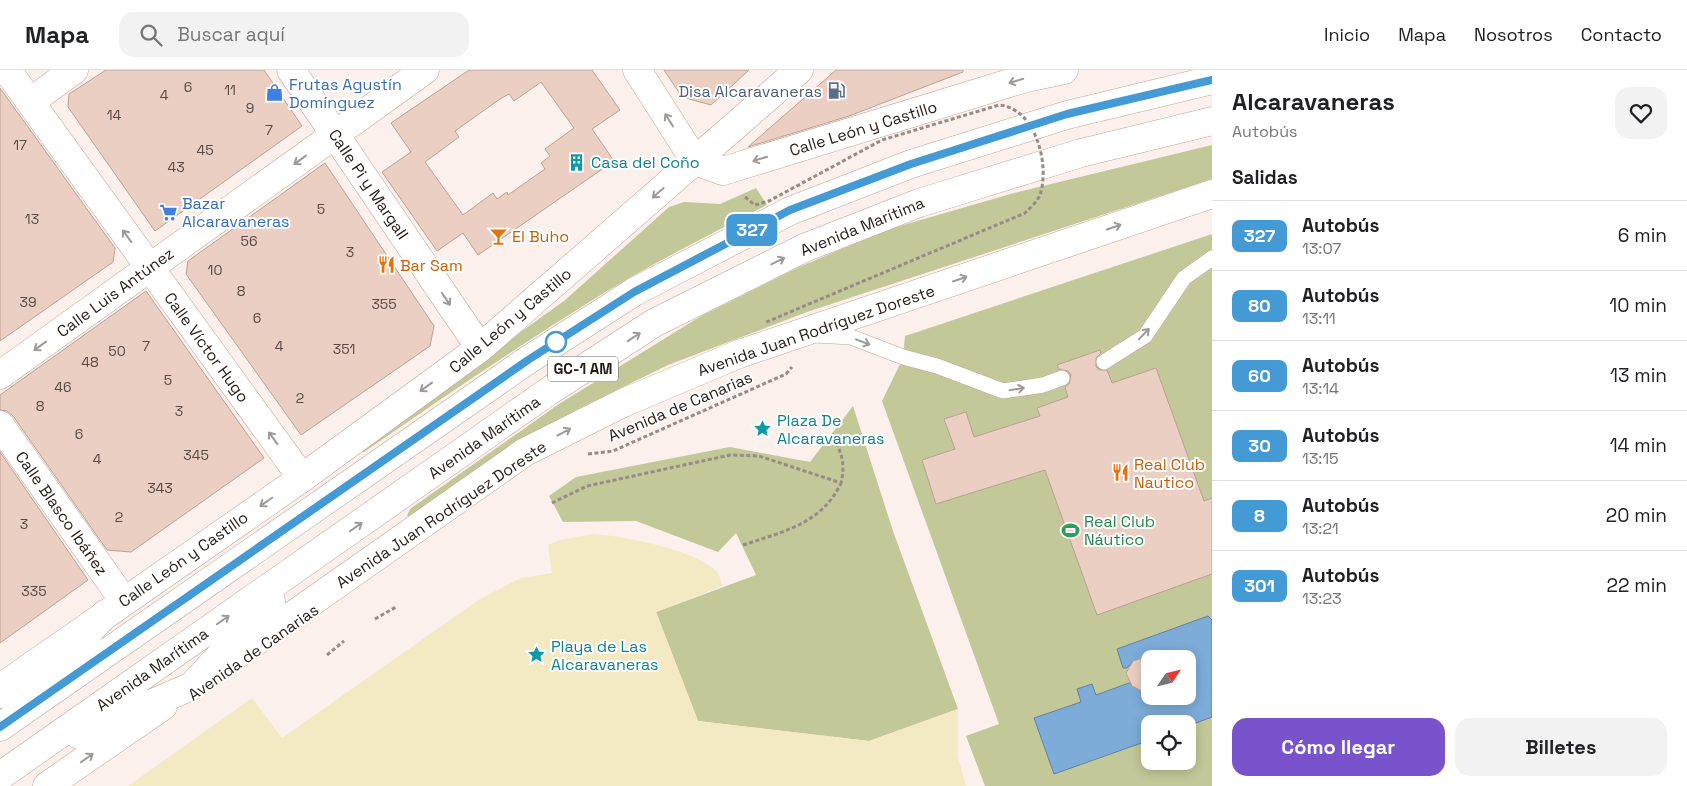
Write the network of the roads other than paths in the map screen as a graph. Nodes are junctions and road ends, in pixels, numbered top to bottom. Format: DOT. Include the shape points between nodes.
graph roads {
  1 [pos="7,70"];
  2 [pos="74,70"];
  3 [pos="292,70"];
  4 [pos="425,70"];
  5 [pos="637,70"];
  6 [pos="799,70"];
  7 [pos="1064,70"];
  8 [pos="1212,80"];
  9 [pos="30,102"];
  10 [pos="1212,121"];
  11 [pos="335,134"];
  12 [pos="695,161"];
  13 [pos="1212,194"];
  14 [pos="1212,258"];
  15 [pos="150,267"];
  16 [pos="798,334"];
  17 [pos="480,348"];
  18 [pos="1104,362"];
  19 [pos="0,375"];
  20 [pos="1062,378"];
  21 [pos="0,425"];
  22 [pos="302,478"];
  23 [pos="306,562"];
  24 [pos="114,607"];
  25 [pos="124,640"];
  26 [pos="54,671"];
  27 [pos="192,686"];
  28 [pos="0,689"];
  29 [pos="0,694"];
  30 [pos="0,727"];
  31 [pos="24,758"];
  32 [pos="0,776"];
  33 [pos="47,786"];
  1 -- 9 [label="main road, Calle Víctor Hugo"];
  2 -- 9 [label="main road"];
  3 -- 11 [label="main road, Calle Pi y Margall"];
  4 -- 11 [label="main road, Calle Luis Antúnez"];
  12 -- 5 [label="main road, one-way"];
  6 -- 12 [label="main road"];
  7 -- 12 [label="main road, Calle León y Castillo, one-way" via="1026,78 723,171"];
  8 -- 25 [label="main road, GC-1 AM" via="1067,114 911,164 781,215 634,292 528,360"];
  15 -- 9 [label="main road, Calle Víctor Hugo, one-way"];
  23 -- 10 [label="main road, Avenida Marítima / GC-1 AM, one-way" via="549,391 654,324 804,248 919,202 1082,153"];
  11 -- 15 [label="main road, Calle Luis Antúnez, one-way"];
  11 -- 17 [label="main road, Calle Pi y Margall, one-way"];
  12 -- 17 [label="main road, Calle León y Castillo, one-way"];
  16 -- 13 [label="main road, Avenida Juan Rodríguez Doreste, one-way"];
  18 -- 14 [label="lane, one-way" via="1145,336 1184,278"];
  15 -- 19 [label="main road, Calle Luis Antúnez, one-way"];
  22 -- 15 [label="main road, Calle Víctor Hugo, one-way"];
  16 -- 20 [label="lane, one-way" via="851,337 1003,391 1043,385"];
  27 -- 16 [label="main road, Avenida Juan Rodríguez Doreste, one-way" via="525,452 622,403 739,354"];
  17 -- 22 [label="main road, Calle León y Castillo, one-way"];
  21 -- 24 [label="main road, Calle Blasco Ibáñez"];
  22 -- 24 [label="main road, Calle León y Castillo, one-way"];
  23 -- 27 [label="main road"];
  31 -- 23 [label="main road, Avenida Marítima / GC-1 AM, one-way"];
  24 -- 26 [label="main road"];
  24 -- 28 [label="main road, Calle León y Castillo"];
  25 -- 26 [label="main road"];
  25 -- 30 [label="main road, GC-1 AM"];
  26 -- 29 [label="main road"];
  26 -- 30 [label="main road"];
  27 -- 31 [label="main road"];
  33 -- 27 [label="main road, Avenida Juan Rodríguez Doreste, one-way"];
  31 -- 32 [label="main road, Avenida Marítima / GC-1 AM"];
}
